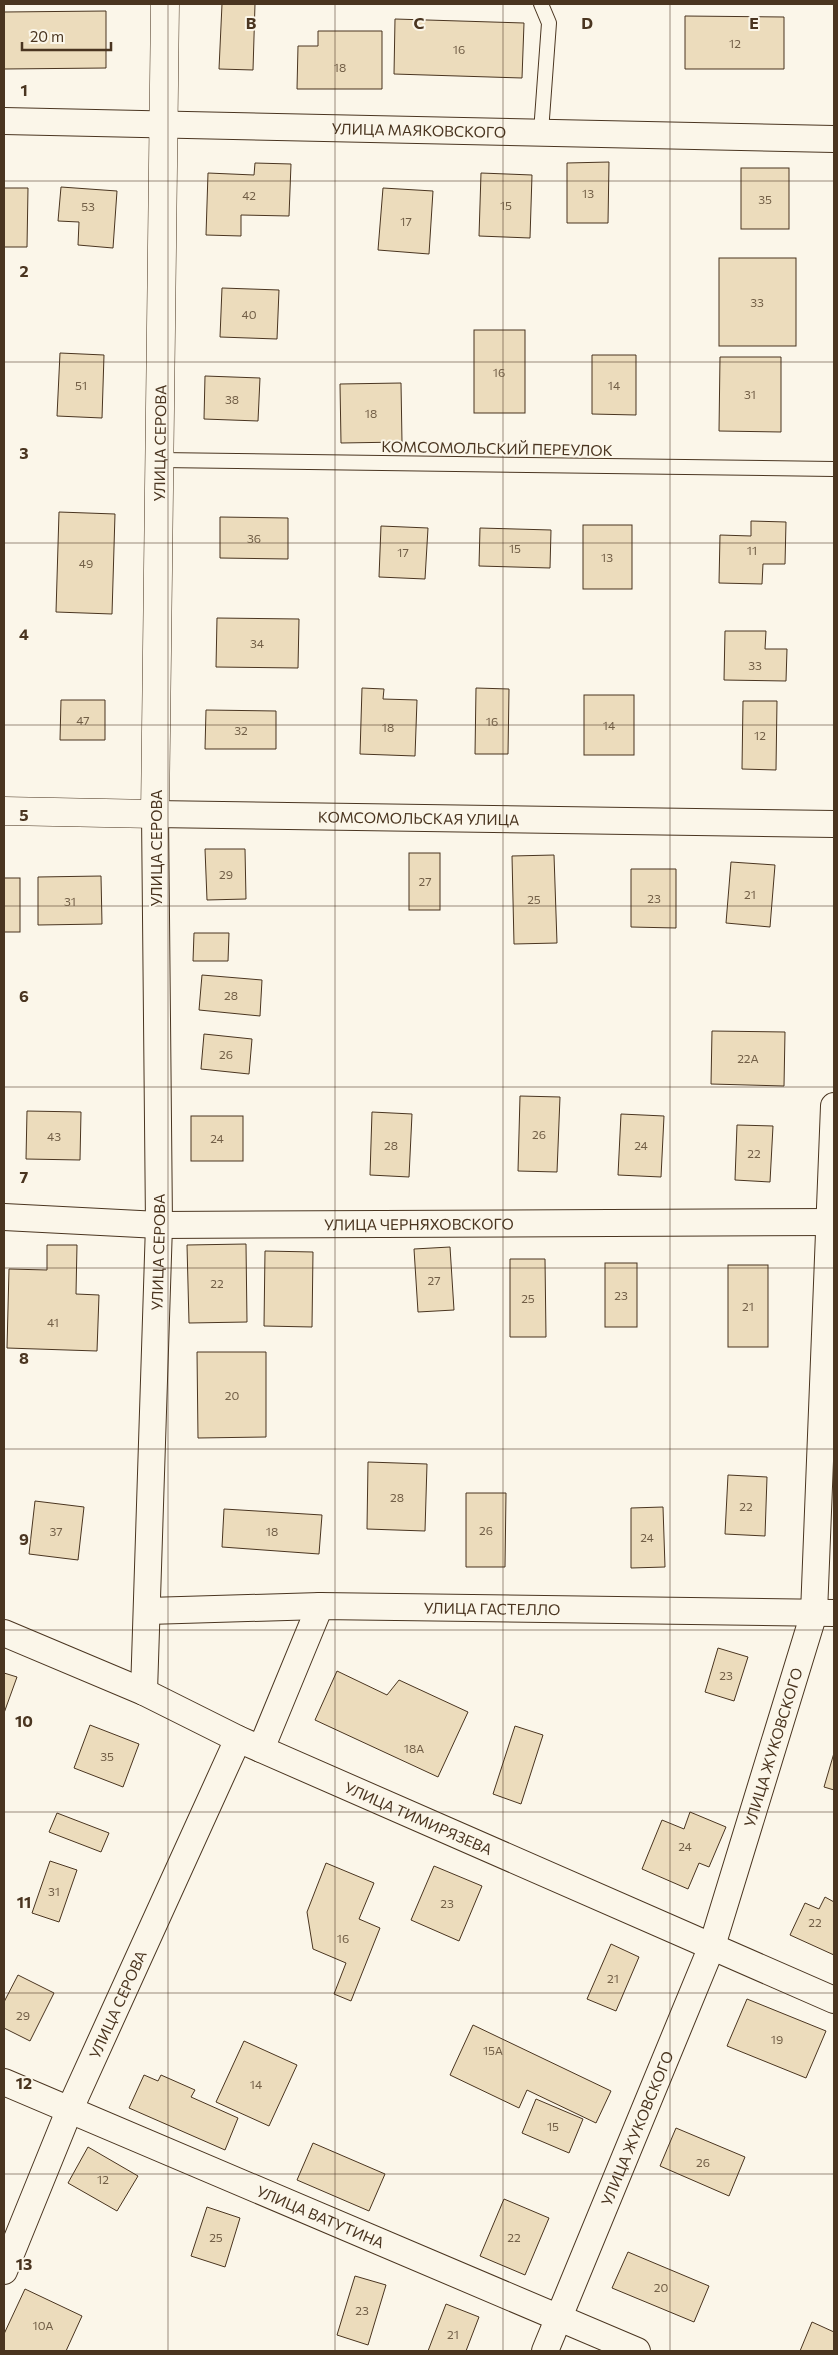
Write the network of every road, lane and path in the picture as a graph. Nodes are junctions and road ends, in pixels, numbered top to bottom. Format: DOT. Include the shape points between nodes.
graph roads {
  1 [pos="165,4"];
  2 [pos="541,4"];
  3 [pos="4,121"];
  4 [pos="164,123"];
  5 [pos="541,132"];
  6 [pos="834,139"];
  7 [pos="160,460"];
  8 [pos="834,469"];
  9 [pos="4,811"];
  10 [pos="155,814"];
  11 [pos="834,824"];
  12 [pos="834,1106"];
  13 [pos="4,1217"];
  14 [pos="832,1222"];
  15 [pos="159,1225"];
  16 [pos="320,1606"];
  17 [pos="148,1611"];
  18 [pos="824,1613"];
  19 [pos="4,1633"];
  20 [pos="144,1692"];
  21 [pos="249,1744"];
  22 [pos="712,1946"];
  23 [pos="834,2000"];
  24 [pos="4,2082"];
  25 [pos="69,2110"];
  26 [pos="4,2271"];
  27 [pos="560,2318"];
  28 [pos="545,2351"];
  29 [pos="637,2351"];
  1 -- 4 [label="main road, УЛИЦА СЕРОВА"];
  2 -- 5 [label="lane" via="549,23"];
  3 -- 4 [label="street, УЛИЦА МАЯКОВСКОГО"];
  4 -- 5 [label="street, УЛИЦА МАЯКОВСКОГО"];
  4 -- 7 [label="main road, УЛИЦА СЕРОВА"];
  5 -- 6 [label="street, УЛИЦА МАЯКОВСКОГО"];
  7 -- 8 [label="lane, КОМСОМОЛЬСКИЙ ПЕРЕУЛОК"];
  7 -- 10 [label="main road, УЛИЦА СЕРОВА"];
  9 -- 10 [label="main road, КОМСОМОЛЬСКАЯ УЛИЦА"];
  10 -- 11 [label="street, КОМСОМОЛЬСКАЯ УЛИЦА"];
  10 -- 15 [label="street, УЛИЦА СЕРОВА"];
  12 -- 14 [label="street, УЛИЦА ЖУКОВСКОГО"];
  13 -- 15 [label="street, УЛИЦА ЧЕРНЯХОВСКОГО"];
  14 -- 15 [label="street, УЛИЦА ЧЕРНЯХОВСКОГО"];
  14 -- 18 [label="street, УЛИЦА ЖУКОВСКОГО"];
  15 -- 17 [label="street, УЛИЦА СЕРОВА"];
  16 -- 17 [label="street, УЛИЦА ГАСТЕЛЛО"];
  16 -- 18 [label="street, УЛИЦА ГАСТЕЛЛО"];
  16 -- 21 [label="street, УЛИЦА СЕРОВА"];
  17 -- 20 [label="street, УЛИЦА СЕРОВА"];
  18 -- 22 [label="street, УЛИЦА ЖУКОВСКОГО"];
  19 -- 20 [label="street, УЛИЦА ТИМИРЯЗЕВА"];
  20 -- 21 [label="street, УЛИЦА ТИМИРЯЗЕВА"];
  21 -- 22 [label="street, УЛИЦА ТИМИРЯЗЕВА"];
  21 -- 25 [label="street, УЛИЦА СЕРОВА"];
  22 -- 23 [label="street, УЛИЦА ТИМИРЯЗЕВА"];
  22 -- 27 [label="street, УЛИЦА ЖУКОВСКОГО"];
  24 -- 25 [label="street, УЛИЦА ВАТУТИНА"];
  25 -- 26 [label="street, УЛИЦА СЕРОВА"];
  25 -- 27 [label="street, УЛИЦА ВАТУТИНА"];
  27 -- 28 [label="street, УЛИЦА ЖУКОВСКОГО"];
  27 -- 29 [label="street, УЛИЦА ВАТУТИНА"];
}
